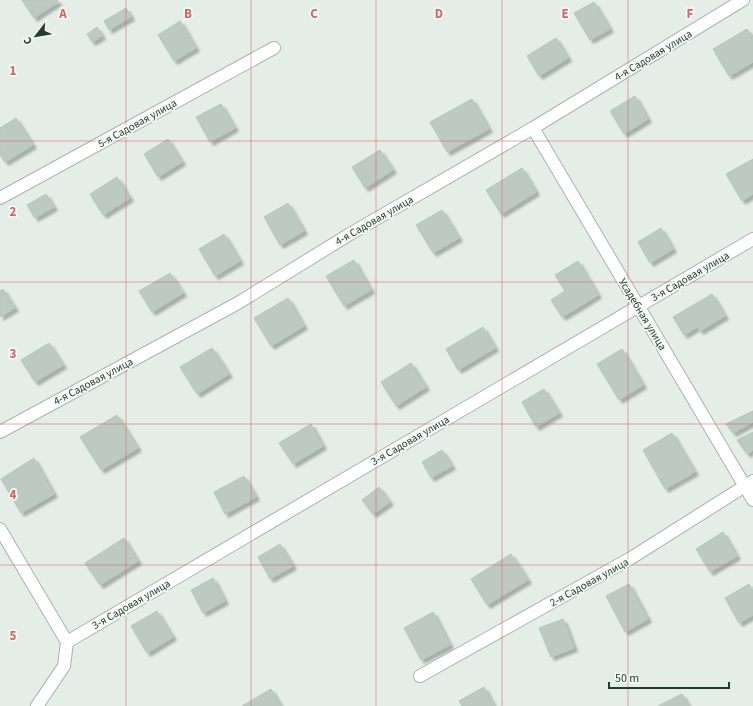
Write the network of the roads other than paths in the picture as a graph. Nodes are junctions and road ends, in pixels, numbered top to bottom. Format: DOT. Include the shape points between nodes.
graph roads {
  1 [pos="743,0"];
  2 [pos="274,48"];
  3 [pos="533,128"];
  4 [pos="0,198"];
  5 [pos="753,239"];
  6 [pos="638,306"];
  7 [pos="0,432"];
  8 [pos="749,484"];
  9 [pos="753,500"];
  10 [pos="0,529"];
  11 [pos="68,642"];
  12 [pos="420,676"];
  13 [pos="37,706"];
  1 -- 3 [label="street, 4-я Садовая улица"];
  2 -- 4 [label="street, 5-я Садовая улица"];
  3 -- 6 [label="street, Усадебная улица"];
  3 -- 7 [label="street, 4-я Садовая улица" via="350,234 238,303"];
  5 -- 6 [label="street, 3-я Садовая улица"];
  6 -- 8 [label="street, Усадебная улица"];
  6 -- 11 [label="street, 3-я Садовая улица"];
  8 -- 9 [label="street, Усадебная улица"];
  8 -- 12 [label="street, 2-я Садовая улица" via="631,558"];
  10 -- 11 [label="street"];
  11 -- 13 [label="street" via="64,666"];
}
